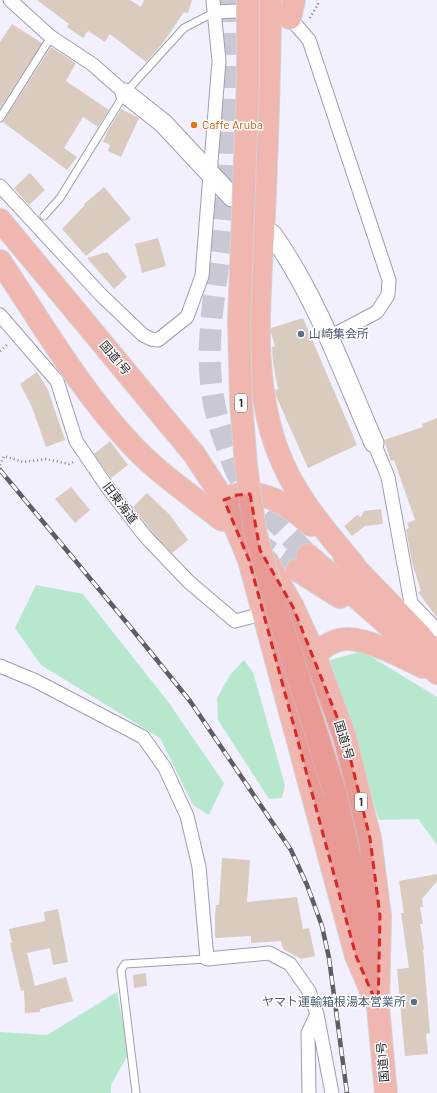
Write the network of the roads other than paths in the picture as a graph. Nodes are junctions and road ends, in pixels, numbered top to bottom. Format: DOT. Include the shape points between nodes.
graph roads {
  1 [pos="10,0"];
  2 [pos="214,6"];
  3 [pos="242,6"];
  4 [pos="283,8"];
  5 [pos="50,37"];
  6 [pos="125,93"];
  7 [pos="0,118"];
  8 [pos="212,174"];
  9 [pos="0,186"];
  10 [pos="232,197"];
  11 [pos="44,216"];
  12 [pos="0,220"];
  13 [pos="272,234"];
  14 [pos="0,261"];
  15 [pos="0,315"];
  16 [pos="328,338"];
  17 [pos="374,443"];
  18 [pos="223,510"];
  19 [pos="302,562"];
  20 [pos="354,565"];
  21 [pos="293,607"];
  22 [pos="264,614"];
  23 [pos="437,630"];
  24 [pos="315,655"];
  25 [pos="437,656"];
  26 [pos="0,666"];
  27 [pos="437,673"];
  28 [pos="207,959"];
  29 [pos="378,1007"];
  30 [pos="318,1014"];
  31 [pos="136,1093"];
  32 [pos="309,1093"];
  33 [pos="332,1093"];
  34 [pos="386,1093"];
  1 -- 5 [label="street"];
  2 -- 3 [label="street"];
  2 -- 6 [label="lane" via="184,28"];
  2 -- 8 [label="street" via="219,61"];
  3 -- 29 [label="highway, 1, bridge" via="248,78 239,322 241,403 255,531 335,793 364,925"];
  4 -- 16 [label="street" via="309,40 389,280 388,295 377,312"];
  4 -- 20 [label="highway, 1" via="270,82 260,288 260,364 265,408 277,450 293,484 310,512"];
  5 -- 6 [label="street" via="92,64"];
  5 -- 7 [label="lane"];
  6 -- 8 [label="street" via="163,123"];
  6 -- 11 [label="lane" via="60,198"];
  8 -- 9 [label="street" via="202,276 187,318 158,340 142,335 101,295"];
  8 -- 10 [label="street"];
  12 -- 18 [label="highway, 国道1号 / 1" via="189,448 211,479"];
  13 -- 16 [label="street" via="292,261"];
  14 -- 18 [label="highway, 1" via="99,407 124,436 160,472"];
  15 -- 22 [label="street, 旧東海道" via="57,381 76,440 145,536 189,582 235,621"];
  16 -- 17 [label="street"];
  17 -- 23 [label="street" via="388,477 411,603"];
  18 -- 20 [label="highway, 1" via="237,495 246,494 264,496 285,504"];
  18 -- 21 [label="highway, 国道1号 / 1" via="252,535"];
  18 -- 22 [label="highway, 国道1号 / 1" via="249,560"];
  19 -- 27 [label="highway" via="384,623"];
  20 -- 25 [label="highway, 1"];
  21 -- 22 [label="street, 旧東海道"];
  21 -- 24 [label="highway, 国道1号 / 1"];
  22 -- 29 [label="highway, 国道1号 / 1" via="356,956"];
  24 -- 27 [label="highway" via="334,641 348,639 396,654"];
  24 -- 29 [label="highway, 国道1号 / 1" via="345,737 370,838 380,916"];
  26 -- 28 [label="street" via="36,681 143,737 165,768 187,816 199,867"];
  28 -- 30 [label="street" via="269,953 290,964 309,991"];
  28 -- 31 [label="lane" via="125,964 121,970"];
  29 -- 34 [label="highway, 国道1号 / 1"];
  30 -- 32 [label="street" via="308,1033"];
  30 -- 33 [label="street"];
}
